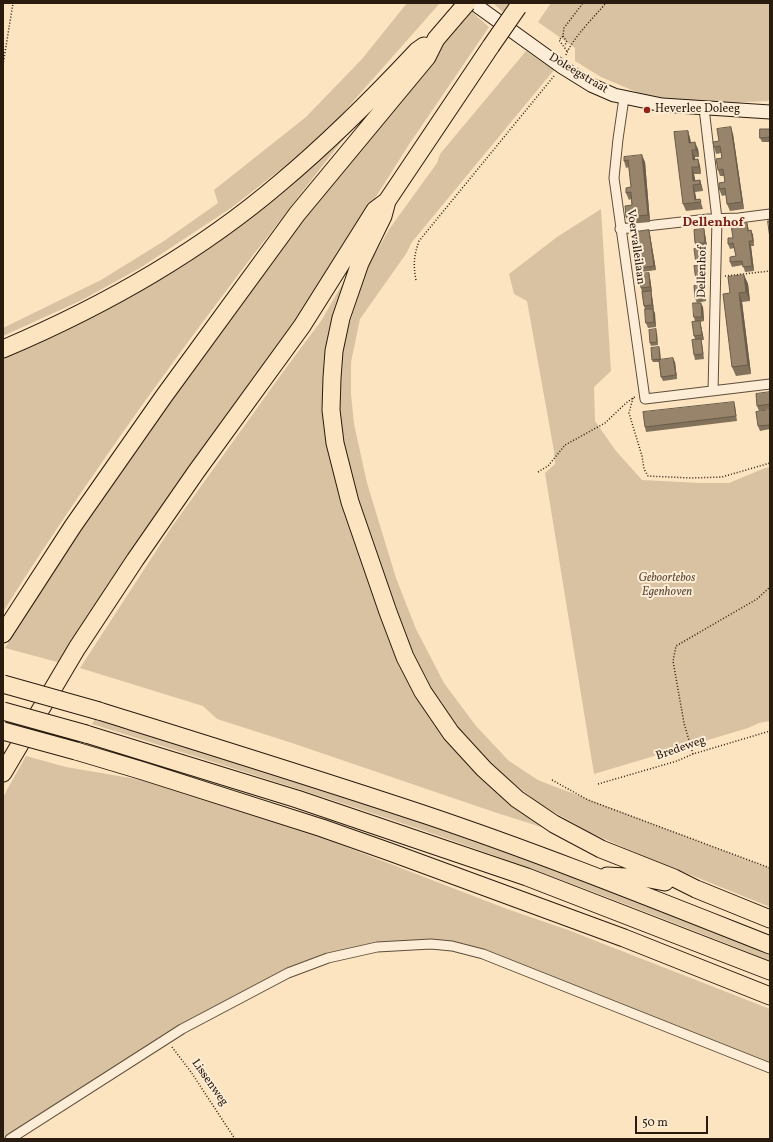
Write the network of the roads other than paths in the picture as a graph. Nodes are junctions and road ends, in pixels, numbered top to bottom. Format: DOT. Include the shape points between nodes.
graph roads {
  1 [pos="466,3"];
  2 [pos="473,3"];
  3 [pos="520,5"];
  4 [pos="436,39"];
  5 [pos="624,98"];
  6 [pos="704,108"];
  7 [pos="770,112"];
  8 [pos="387,201"];
  9 [pos="770,214"];
  10 [pos="717,219"];
  11 [pos="620,229"];
  12 [pos="3,349"];
  13 [pos="770,384"];
  14 [pos="713,391"];
  15 [pos="3,634"];
  16 [pos="3,684"];
  17 [pos="3,711"];
  18 [pos="3,731"];
  19 [pos="7,766"];
  20 [pos="593,876"];
  21 [pos="696,890"];
  22 [pos="770,919"];
  23 [pos="770,944"];
  24 [pos="770,971"];
  25 [pos="770,996"];
  26 [pos="770,1068"];
  27 [pos="10,1139"];
  1 -- 4 [label="highway, bridge"];
  2 -- 5 [label="street, Doleegstraat" via="562,67 598,89"];
  3 -- 8 [label="highway, bridge"];
  4 -- 12 [label="highway" via="417,51 294,171 230,222 166,265 111,297"];
  4 -- 15 [label="highway" via="427,57 297,214 164,396 73,526"];
  5 -- 6 [label="street, Doleegstraat" via="662,105"];
  5 -- 11 [label="street, Voervalleilaan" via="614,178"];
  6 -- 7 [label="street, Doleegstraat"];
  6 -- 10 [label="street, Dellenhof"];
  8 -- 19 [label="highway" via="375,210 302,326 135,560 77,648"];
  8 -- 21 [label="highway" via="383,216 360,262 340,318 334,351 332,410 335,443 350,502 406,657 423,692 451,733 517,799 554,824 601,849 674,878"];
  9 -- 10 [label="street"];
  10 -- 11 [label="street"];
  10 -- 14 [label="street, Dellenhof"];
  11 -- 14 [label="street, Voervalleilaan" via="644,395"];
  13 -- 14 [label="street"];
  16 -- 20 [label="highway, bridge" via="99,711 306,776 427,816"];
  17 -- 24 [label="highway, bridge" via="297,799 527,877"];
  18 -- 25 [label="highway, bridge" via="143,771 307,823 624,938"];
  20 -- 21 [label="highway" via="644,878"];
  20 -- 23 [label="highway"];
  21 -- 22 [label="highway"];
  26 -- 27 [label="street" via="483,954 452,946 431,944 377,947 328,958 288,973 165,1039"];
}
